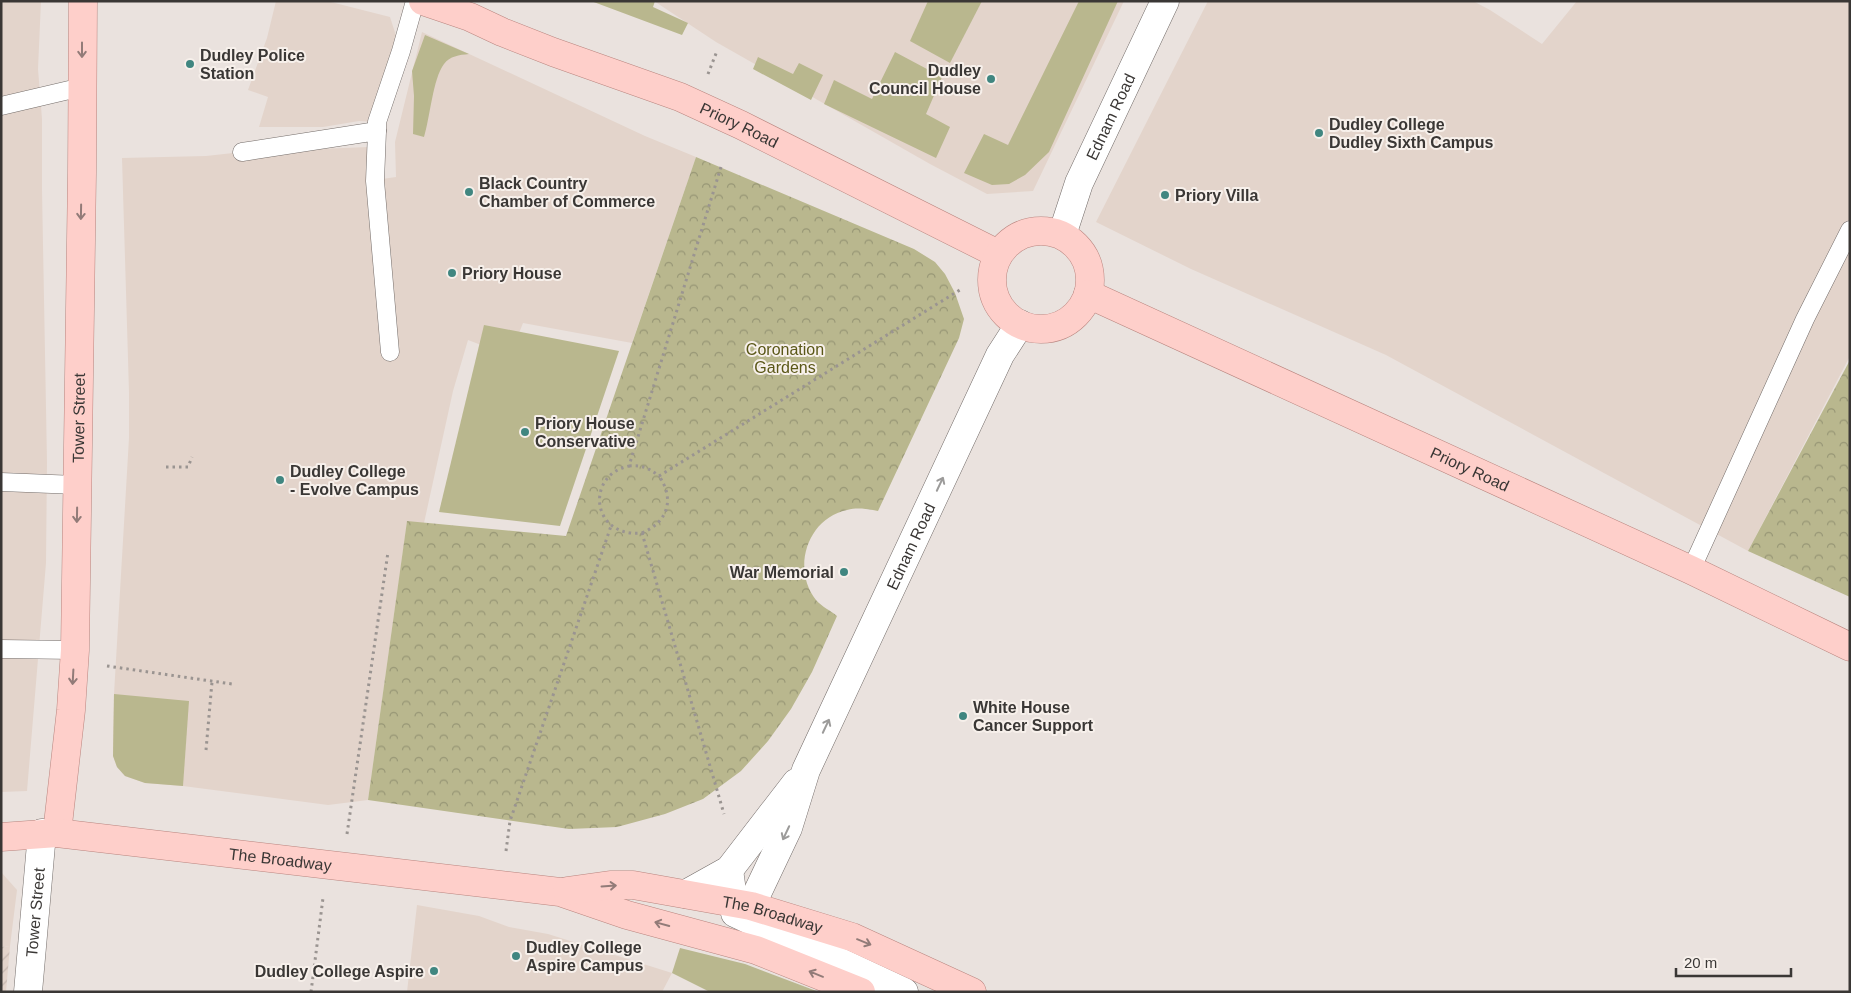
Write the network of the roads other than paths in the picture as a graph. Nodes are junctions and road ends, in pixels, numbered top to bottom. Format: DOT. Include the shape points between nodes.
graph roads {
  1 [pos="82,1"];
  2 [pos="415,1"];
  3 [pos="423,1"];
  4 [pos="1165,1"];
  5 [pos="82,87"];
  6 [pos="1,106"];
  7 [pos="377,131"];
  8 [pos="242,152"];
  9 [pos="1850,230"];
  10 [pos="1062,235"];
  11 [pos="998,254"];
  12 [pos="1088,294"];
  13 [pos="1020,324"];
  14 [pos="390,352"];
  15 [pos="1,482"];
  16 [pos="77,485"];
  17 [pos="1691,570"];
  18 [pos="1850,647"];
  19 [pos="1,649"];
  20 [pos="75,650"];
  21 [pos="806,770"];
  22 [pos="49,833"];
  23 [pos="1,836"];
  24 [pos="729,870"];
  25 [pos="560,892"];
  26 [pos="686,894"];
  27 [pos="742,904"];
  28 [pos="28,992"];
  29 [pos="861,992"];
  30 [pos="904,992"];
  31 [pos="972,992"];
  1 -- 5 [label="main road, Tower Street, one-way"];
  2 -- 7 [label="lane" via="377,122"];
  3 -- 11 [label="main road, Priory Road" via="544,49 684,98"];
  4 -- 10 [label="main road, Ednam Road" via="1080,183"];
  5 -- 6 [label="lane"];
  5 -- 16 [label="main road, Tower Street, one-way"];
  7 -- 8 [label="lane"];
  7 -- 14 [label="lane" via="375,181"];
  9 -- 17 [label="lane" via="1805,319"];
  10 -- 11 [label="main road" via="1044,230 1023,234"];
  10 -- 12 [label="main road" via="1075,244 1087,262 1090,274"];
  11 -- 13 [label="main road" via="992,286 996,302"];
  12 -- 13 [label="main road" via="1079,310 1066,322 1050,328"];
  12 -- 17 [label="main road, Priory Road"];
  21 -- 13 [label="main road, Ednam Road, one-way" via="1000,354"];
  15 -- 16 [label="lane"];
  16 -- 20 [label="main road, Tower Street, one-way"];
  17 -- 18 [label="main road, Priory Road"];
  19 -- 20 [label="lane"];
  20 -- 22 [label="main road, Tower Street, one-way" via="71,710"];
  21 -- 24 [label="main road, Ednam Road"];
  21 -- 27 [label="main road, Ednam Road, one-way" via="788,828"];
  22 -- 23 [label="main road, The Broadway"];
  22 -- 25 [label="main road, The Broadway"];
  22 -- 28 [label="main road, Tower Street"];
  24 -- 26 [label="main road, Ednam Road"];
  24 -- 27 [label="main road"];
  25 -- 26 [label="main road, The Broadway, one-way" via="633,885"];
  29 -- 25 [label="main road, The Broadway, one-way" via="756,950 627,915"];
  26 -- 27 [label="main road, The Broadway"];
  27 -- 30 [label="main road" via="735,913"];
  27 -- 31 [label="main road, The Broadway, one-way" via="852,937"];
}
